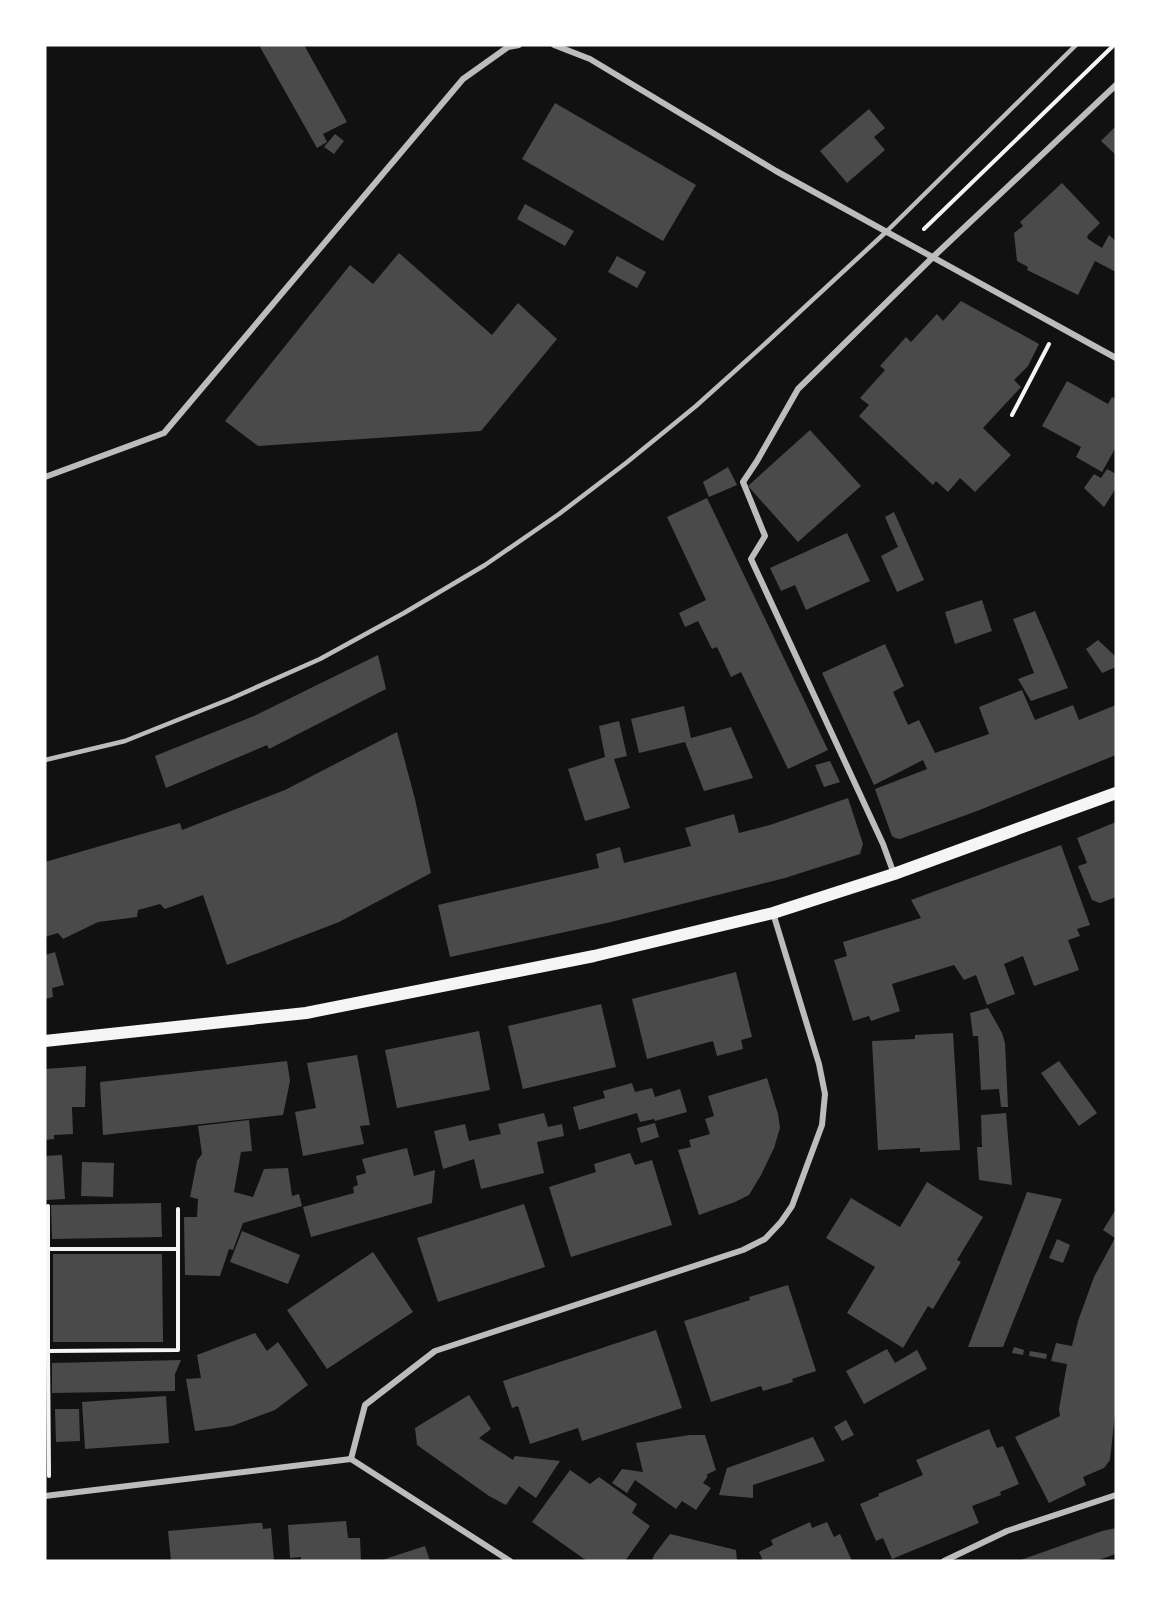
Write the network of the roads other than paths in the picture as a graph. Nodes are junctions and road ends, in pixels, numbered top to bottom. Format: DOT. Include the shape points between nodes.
graph roads {
  1 [pos="519,45"];
  2 [pos="554,45"];
  3 [pos="1076,45"];
  4 [pos="507,46"];
  5 [pos="1116,85"];
  6 [pos="886,232"];
  7 [pos="932,258"];
  8 [pos="1116,358"];
  9 [pos="45,477"];
  10 [pos="45,760"];
  11 [pos="1116,793"];
  12 [pos="894,874"];
  13 [pos="773,913"];
  14 [pos="45,1041"];
  15 [pos="351,1459"];
  16 [pos="47,1495"];
  17 [pos="1116,1495"];
  18 [pos="510,1561"];
  19 [pos="944,1561"];
  1 -- 4 [label="street"];
  2 -- 6 [label="street" via="590,59"];
  3 -- 6 [label="lane"];
  4 -- 9 [label="street" via="463,79 164,433"];
  5 -- 7 [label="street"];
  6 -- 7 [label="street"];
  6 -- 10 [label="lane" via="696,406 559,514 484,565 320,659 230,699 125,741"];
  7 -- 8 [label="street"];
  7 -- 12 [label="street" via="798,389 743,482 765,536 752,560"];
  11 -- 12 [label="main road"];
  12 -- 13 [label="main road"];
  13 -- 14 [label="main road" via="594,956 306,1013"];
  13 -- 15 [label="street" via="825,1094 822,1125 796,1197 781,1222 765,1239 743,1250 435,1351 365,1405"];
  15 -- 16 [label="street"];
  15 -- 18 [label="street"];
  17 -- 19 [label="street" via="1007,1531"];
}
